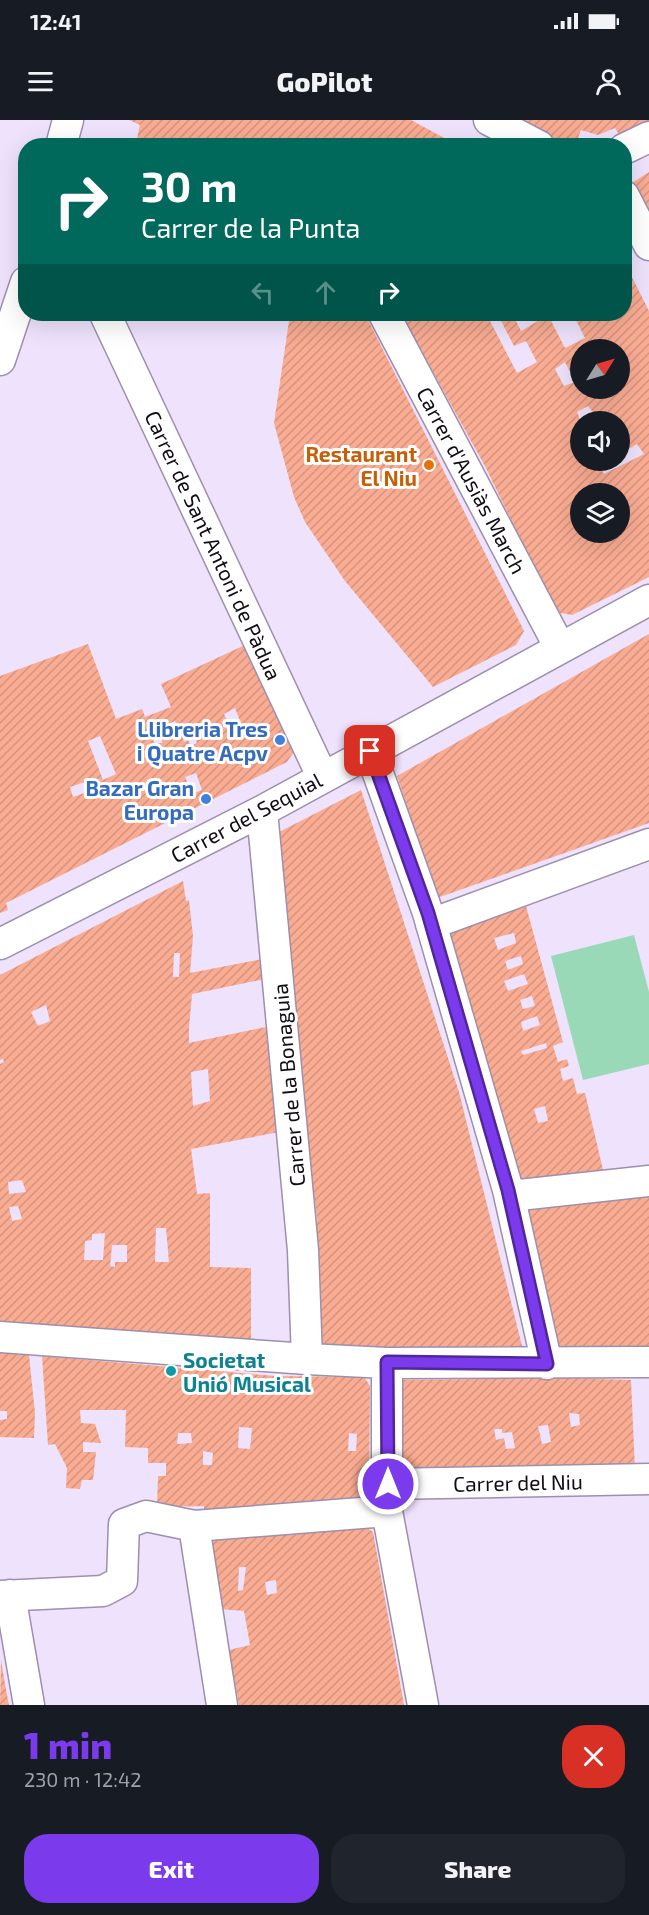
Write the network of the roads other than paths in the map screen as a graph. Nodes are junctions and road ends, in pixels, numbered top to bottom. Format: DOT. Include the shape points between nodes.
graph roads {
  1 [pos="68,120"];
  2 [pos="489,120"];
  3 [pos="649,137"];
  4 [pos="63,138"];
  5 [pos="524,138"];
  6 [pos="632,145"];
  7 [pos="632,212"];
  8 [pos="649,245"];
  9 [pos="18,297"];
  10 [pos="108,321"];
  11 [pos="388,321"];
  12 [pos="0,360"];
  13 [pos="649,600"];
  14 [pos="559,646"];
  15 [pos="370,751"];
  16 [pos="322,776"];
  17 [pos="262,811"];
  18 [pos="649,844"];
  19 [pos="431,924"];
  20 [pos="0,944"];
  21 [pos="649,1181"];
  22 [pos="510,1196"];
  23 [pos="0,1336"];
  24 [pos="307,1359"];
  25 [pos="387,1362"];
  26 [pos="649,1362"];
  27 [pos="547,1364"];
  28 [pos="649,1479"];
  29 [pos="387,1497"];
  30 [pos="194,1526"];
  31 [pos="5,1596"];
  32 [pos="29,1705"];
  33 [pos="222,1705"];
  34 [pos="423,1705"];
  1 -- 4 [label="street"];
  2 -- 5 [label="street"];
  3 -- 6 [label="street"];
  7 -- 8 [label="street"];
  9 -- 12 [label="street"];
  10 -- 16 [label="street, Carrer de Sant Antoni de Pàdua"];
  11 -- 14 [label="street, Carrer d'Ausiàs March"];
  13 -- 14 [label="street, Carrer del Sequial"];
  14 -- 15 [label="street, Carrer del Sequial"];
  15 -- 16 [label="street, Carrer del Sequial"];
  15 -- 19 [label="street"];
  16 -- 17 [label="street, Carrer del Sequial"];
  17 -- 20 [label="street, Carrer del Sequial"];
  17 -- 24 [label="street, Carrer de la Bonaguia" via="303,1250"];
  18 -- 19 [label="street"];
  19 -- 22 [label="street"];
  21 -- 22 [label="street"];
  22 -- 27 [label="street"];
  23 -- 24 [label="street"];
  24 -- 25 [label="street"];
  25 -- 27 [label="street"];
  25 -- 29 [label="street"];
  26 -- 27 [label="street"];
  28 -- 29 [label="street, Carrer del Niu"];
  29 -- 30 [label="street, Carrer del Niu"];
  29 -- 34 [label="street"];
  30 -- 31 [label="street, Carrer del Niu" via="146,1516 124,1524 122,1581 104,1591"];
  30 -- 33 [label="street"];
  31 -- 32 [label="street"];
}
